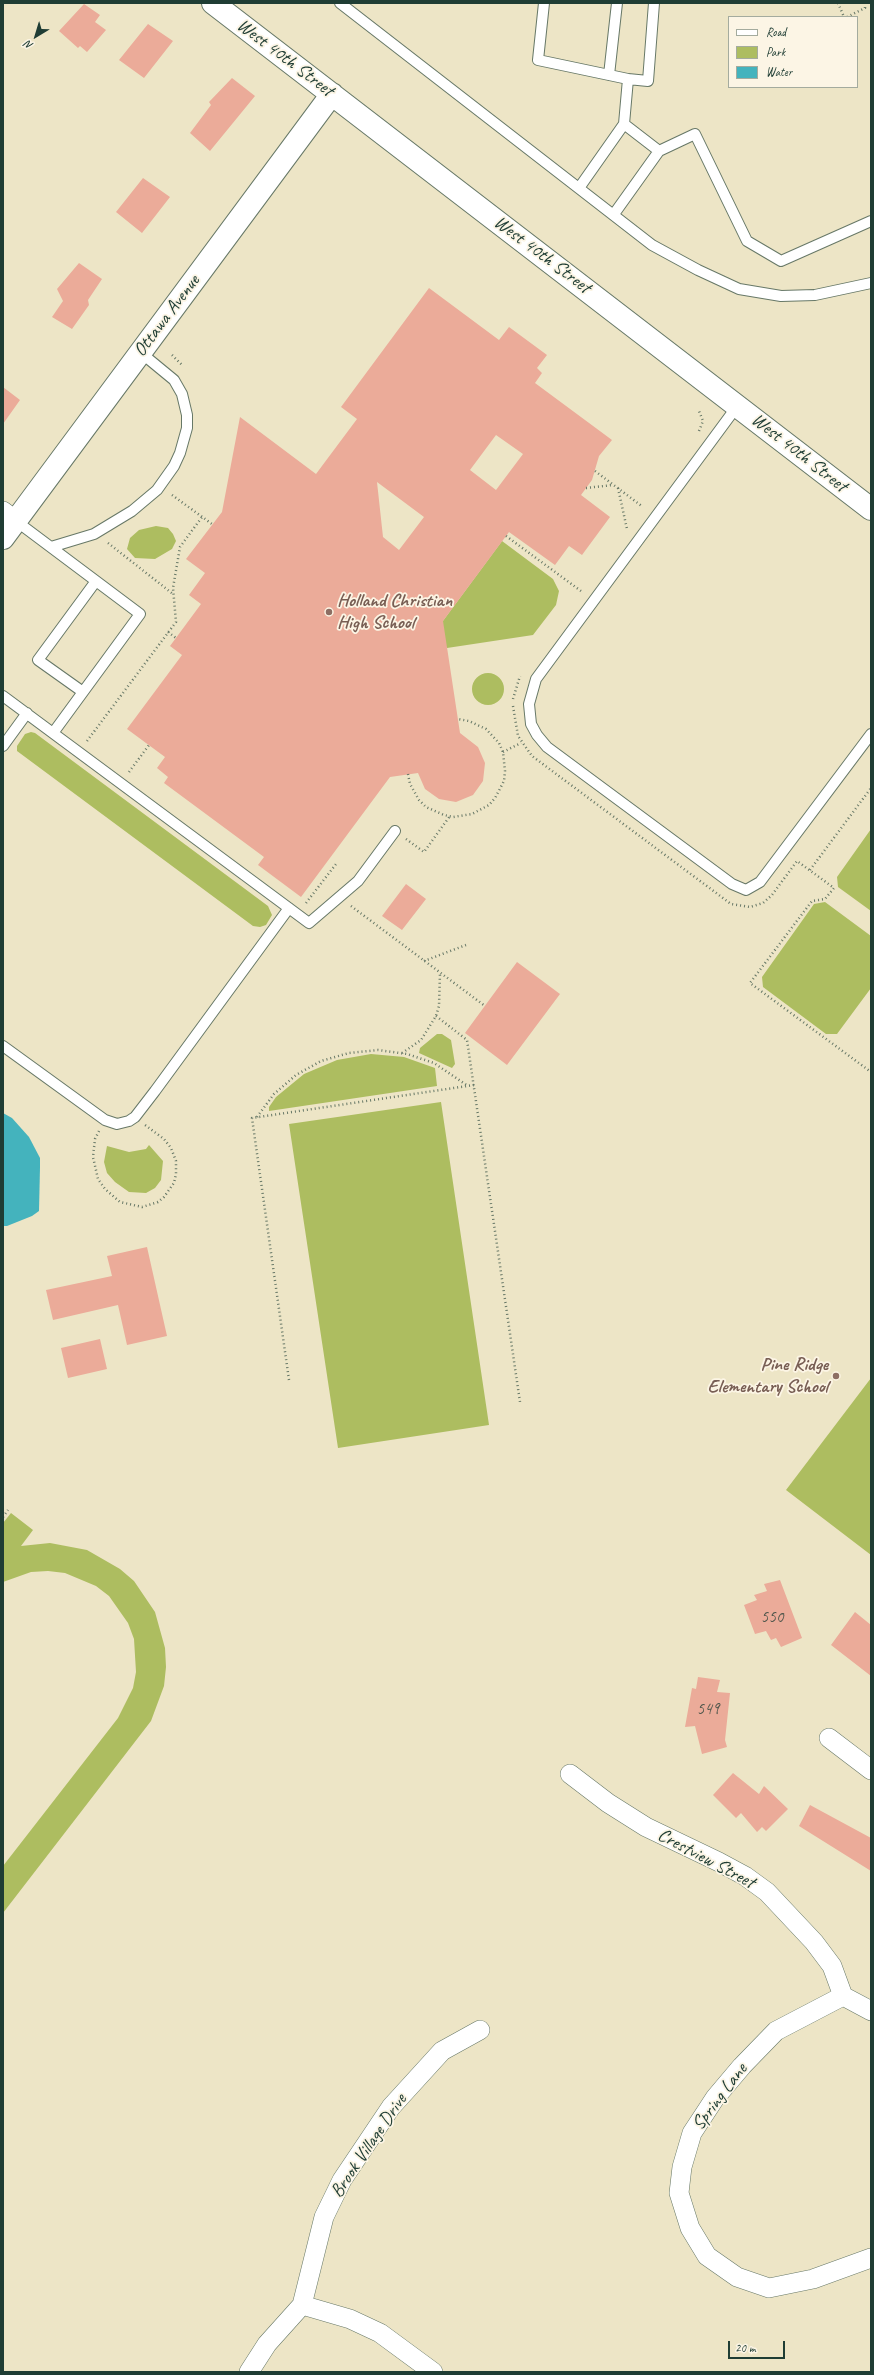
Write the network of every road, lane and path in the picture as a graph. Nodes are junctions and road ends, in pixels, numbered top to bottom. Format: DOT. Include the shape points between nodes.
graph roads {
  1 [pos="213,3"];
  2 [pos="340,3"];
  3 [pos="544,3"];
  4 [pos="617,3"];
  5 [pos="654,3"];
  6 [pos="838,3"];
  7 [pos="865,3"];
  8 [pos="845,16"];
  9 [pos="848,16"];
  10 [pos="609,76"];
  11 [pos="628,79"];
  12 [pos="332,94"];
  13 [pos="624,124"];
  14 [pos="659,151"];
  15 [pos="579,188"];
  16 [pos="614,214"];
  17 [pos="871,221"];
  18 [pos="871,284"];
  19 [pos="140,352"];
  20 [pos="738,405"];
  21 [pos="699,411"];
  22 [pos="696,434"];
  23 [pos="595,471"];
  24 [pos="614,485"];
  25 [pos="586,488"];
  26 [pos="618,488"];
  27 [pos="172,494"];
  28 [pos="647,501"];
  29 [pos="643,507"];
  30 [pos="871,508"];
  31 [pos="639,512"];
  32 [pos="9,516"];
  33 [pos="202,517"];
  34 [pos="631,523"];
  35 [pos="212,524"];
  36 [pos="627,529"];
  37 [pos="622,535"];
  38 [pos="506,536"];
  39 [pos="3,538"];
  40 [pos="108,544"];
  41 [pos="51,548"];
  42 [pos="96,581"];
  43 [pos="585,585"];
  44 [pos="581,591"];
  45 [pos="174,594"];
  46 [pos="576,598"];
  47 [pos="168,632"];
  48 [pos="176,638"];
  49 [pos="521,674"];
  50 [pos="83,692"];
  51 [pos="3,696"];
  52 [pos="27,714"];
  53 [pos="458,719"];
  54 [pos="60,722"];
  55 [pos="53,733"];
  56 [pos="871,734"];
  57 [pos="87,742"];
  58 [pos="521,743"];
  59 [pos="149,745"];
  60 [pos="3,746"];
  61 [pos="93,746"];
  62 [pos="503,752"];
  63 [pos="123,768"];
  64 [pos="129,772"];
  65 [pos="408,774"];
  66 [pos="135,777"];
  67 [pos="871,788"];
  68 [pos="450,816"];
  69 [pos="395,831"];
  70 [pos="336,864"];
  71 [pos="810,870"];
  72 [pos="339,897"];
  73 [pos="304,902"];
  74 [pos="289,908"];
  75 [pos="466,945"];
  76 [pos="424,961"];
  77 [pos="440,972"];
  78 [pos="485,1006"];
  79 [pos="436,1016"];
  80 [pos="3,1046"];
  81 [pos="402,1053"];
  82 [pos="871,1072"];
  83 [pos="474,1085"];
  84 [pos="468,1086"];
  85 [pos="135,1117"];
  86 [pos="257,1118"];
  87 [pos="104,1120"];
  88 [pos="289,1380"];
  89 [pos="520,1402"];
  90 [pos="8,1510"];
  91 [pos="3,1517"];
  92 [pos="829,1738"];
  93 [pos="871,1770"];
  94 [pos="570,1774"];
  95 [pos="843,1996"];
  96 [pos="871,2011"];
  97 [pos="480,2030"];
  98 [pos="871,2258"];
  99 [pos="302,2304"];
  100 [pos="249,2372"];
  101 [pos="433,2372"];
  1 -- 12 [label="street, West 40th Street"];
  2 -- 15 [label="lane"];
  3 -- 10 [label="lane" via="538,60"];
  4 -- 10 [label="lane"];
  5 -- 11 [label="lane" via="648,81"];
  6 -- 8 [label="path"];
  7 -- 9 [label="path" via="865,8"];
  10 -- 11 [label="lane"];
  11 -- 13 [label="lane"];
  12 -- 19 [label="street, Ottawa Avenue"];
  12 -- 20 [label="street, West 40th Street"];
  13 -- 14 [label="lane"];
  13 -- 15 [label="lane"];
  14 -- 16 [label="lane"];
  14 -- 17 [label="lane" via="695,134 747,242 781,261"];
  15 -- 16 [label="lane"];
  16 -- 18 [label="lane" via="652,245 739,289 781,296 808,295"];
  19 -- 32 [label="street, Ottawa Avenue"];
  19 -- 41 [label="lane" via="174,380 186,404 187,428 174,466 157,490 122,518 94,534"];
  20 -- 30 [label="street, West 40th Street"];
  20 -- 56 [label="lane" via="536,679 529,704 531,724 547,747 742,889 751,888 760,882"];
  21 -- 22 [label="path" via="703,420"];
  23 -- 24 [label="path"];
  24 -- 25 [label="path"];
  24 -- 26 [label="path"];
  26 -- 29 [label="path"];
  26 -- 36 [label="path"];
  27 -- 33 [label="path"];
  28 -- 29 [label="path"];
  29 -- 31 [label="path"];
  32 -- 39 [label="street, Ottawa Avenue"];
  32 -- 41 [label="lane"];
  33 -- 35 [label="path"];
  33 -- 45 [label="path" via="180,547 175,567"];
  34 -- 36 [label="path"];
  36 -- 37 [label="path"];
  38 -- 44 [label="path"];
  40 -- 45 [label="path"];
  41 -- 42 [label="lane"];
  42 -- 50 [label="lane" via="140,614"];
  42 -- 50 [label="lane" via="38,660"];
  43 -- 44 [label="path"];
  44 -- 46 [label="path"];
  45 -- 47 [label="path" via="176,622"];
  47 -- 48 [label="path"];
  47 -- 57 [label="path"];
  49 -- 58 [label="path" via="513,704 514,723"];
  50 -- 54 [label="lane"];
  51 -- 52 [label="lane"];
  52 -- 55 [label="lane"];
  52 -- 60 [label="lane"];
  53 -- 62 [label="path" via="486,729"];
  54 -- 55 [label="lane"];
  54 -- 57 [label="path"];
  55 -- 74 [label="lane"];
  57 -- 61 [label="path"];
  58 -- 62 [label="path"];
  58 -- 71 [label="path" via="536,760 731,904 750,907 763,903 797,861"];
  59 -- 64 [label="path"];
  62 -- 68 [label="path" via="504,781 495,798 485,808 472,814"];
  63 -- 64 [label="path"];
  64 -- 66 [label="path"];
  65 -- 68 [label="path" via="410,784 419,800 435,812"];
  67 -- 71 [label="path"];
  68 -- 69 [label="path" via="424,852"];
  69 -- 72 [label="lane" via="358,881"];
  70 -- 73 [label="path" via="308,902"];
  71 -- 82 [label="path" via="834,888 825,899 812,901 750,983"];
  72 -- 74 [label="lane" via="309,923"];
  72 -- 76 [label="path"];
  74 -- 85 [label="lane"];
  75 -- 76 [label="path"];
  76 -- 77 [label="path"];
  77 -- 78 [label="path"];
  77 -- 79 [label="path" via="439,1006"];
  79 -- 81 [label="path" via="421,1040"];
  79 -- 83 [label="path" via="467,1040"];
  80 -- 87 [label="lane"];
  81 -- 84 [label="path" via="434,1063"];
  81 -- 86 [label="path" via="363,1051 321,1061 285,1084"];
  83 -- 84 [label="path"];
  83 -- 89 [label="path"];
  84 -- 86 [label="path"];
  85 -- 87 [label="lane" via="117,1124"];
  85 -- 87 [label="path" via="164,1139 176,1161 176,1174 170,1191 158,1202 142,1207 120,1202 98,1179 93,1157 95,1139"];
  86 -- 88 [label="path" via="252,1118"];
  90 -- 91 [label="path"];
  92 -- 93 [label="street"];
  94 -- 95 [label="street, Crestview Street" via="608,1803 646,1827 719,1862 767,1892 814,1942 832,1966"];
  95 -- 96 [label="street"];
  95 -- 98 [label="street, Spring Lane" via="776,2031 715,2098 692,2133 682,2167 679,2193 690,2228 707,2256 737,2277 769,2288 812,2279"];
  97 -- 99 [label="street, Brook Village Drive" via="442,2051 419,2075 391,2107 342,2180 324,2217"];
  99 -- 100 [label="street, Brook Village Drive" via="268,2344"];
  99 -- 101 [label="street" via="350,2319 380,2333"];
}
